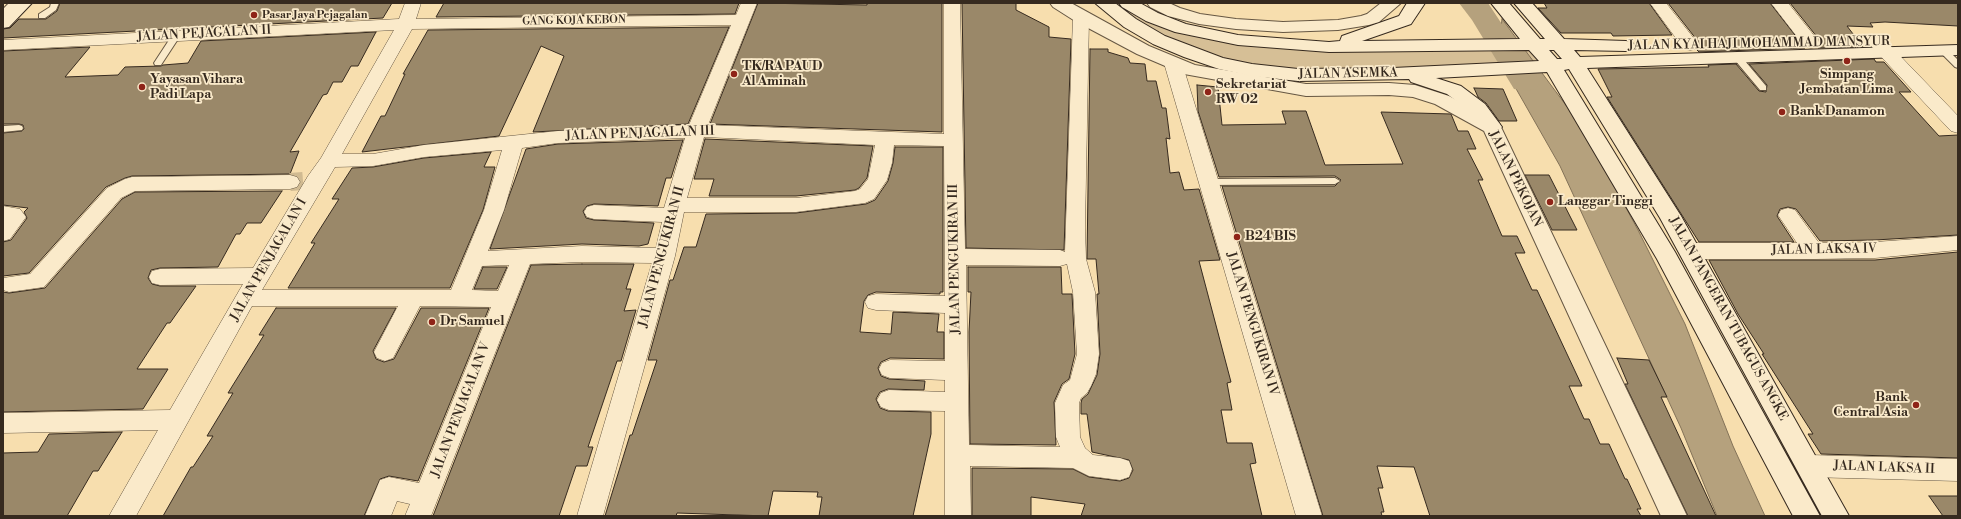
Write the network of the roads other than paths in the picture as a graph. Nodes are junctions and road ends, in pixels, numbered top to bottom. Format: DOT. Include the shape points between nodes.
graph roads {
  1 [pos="13,3"];
  2 [pos="23,3"];
  3 [pos="55,3"];
  4 [pos="413,3"];
  5 [pos="749,3"];
  6 [pos="952,3"];
  7 [pos="1059,3"];
  8 [pos="1104,3"];
  9 [pos="1128,3"];
  10 [pos="1156,3"];
  11 [pos="1392,3"];
  12 [pos="1500,3"];
  13 [pos="1523,3"];
  14 [pos="1658,3"];
  15 [pos="1779,3"];
  16 [pos="1416,4"];
  17 [pos="3,13"];
  18 [pos="42,16"];
  19 [pos="1081,17"];
  20 [pos="742,20"];
  21 [pos="3,23"];
  22 [pos="406,24"];
  23 [pos="176,36"];
  24 [pos="1958,40"];
  25 [pos="1811,43"];
  26 [pos="1528,44"];
  27 [pos="3,45"];
  28 [pos="1329,47"];
  29 [pos="1882,47"];
  30 [pos="1950,50"];
  31 [pos="1696,51"];
  32 [pos="1737,57"];
  33 [pos="1550,60"];
  34 [pos="1574,62"];
  35 [pos="158,63"];
  36 [pos="1173,63"];
  37 [pos="1958,65"];
  38 [pos="1393,74"];
  39 [pos="1763,88"];
  40 [pos="1492,127"];
  41 [pos="1958,127"];
  42 [pos="19,128"];
  43 [pos="3,129"];
  44 [pos="696,130"];
  45 [pos="885,139"];
  46 [pos="953,140"];
  47 [pos="514,143"];
  48 [pos="329,161"];
  49 [pos="1335,181"];
  50 [pos="303,182"];
  51 [pos="1209,182"];
  52 [pos="674,210"];
  53 [pos="594,212"];
  54 [pos="3,213"];
  55 [pos="1788,215"];
  56 [pos="3,234"];
  57 [pos="1042,243"];
  58 [pos="1958,243"];
  59 [pos="955,251"];
  60 [pos="1690,251"];
  61 [pos="1814,251"];
  62 [pos="665,256"];
  63 [pos="522,258"];
  64 [pos="1060,258"];
  65 [pos="475,259"];
  66 [pos="259,276"];
  67 [pos="160,277"];
  68 [pos="5,286"];
  69 [pos="246,298"];
  70 [pos="413,298"];
  71 [pos="459,298"];
  72 [pos="505,299"];
  73 [pos="876,302"];
  74 [pos="955,305"];
  75 [pos="385,352"];
  76 [pos="890,369"];
  77 [pos="956,371"];
  78 [pos="889,400"];
  79 [pos="956,402"];
  80 [pos="176,420"];
  81 [pos="3,423"];
  82 [pos="957,455"];
  83 [pos="1078,458"];
  84 [pos="1810,466"];
  85 [pos="1120,469"];
  86 [pos="1958,470"];
  87 [pos="422,506"];
  88 [pos="122,516"];
  89 [pos="378,516"];
  90 [pos="590,516"];
  91 [pos="958,516"];
  92 [pos="1309,516"];
  93 [pos="1674,516"];
  94 [pos="1807,516"];
  95 [pos="1836,516"];
  1 -- 17 [label="lane"];
  2 -- 21 [label="main road"];
  3 -- 18 [label="lane" via="53,8"];
  4 -- 22 [label="street, JALAN PENJAGALAN I"];
  5 -- 20 [label="street, JALAN PENGUKIRAN II"];
  6 -- 46 [label="street, JALAN PENGUKIRAN III"];
  7 -- 19 [label="main road, JALAN PEKOJAN"];
  8 -- 38 [label="main road, JALAN ASEMKA" via="1130,23 1159,40 1219,63 1298,75"];
  9 -- 28 [label="main road" via="1152,17 1203,33 1238,40"];
  10 -- 11 [label="main road" via="1174,12 1199,19 1283,27 1338,25 1363,21 1373,18"];
  12 -- 26 [label="main road, JALAN PANGERAN TUBAGUS ANGKE"];
  13 -- 33 [label="main road"];
  14 -- 31 [label="street"];
  15 -- 25 [label="street"];
  16 -- 28 [label="main road" via="1405,20"];
  19 -- 36 [label="main road, JALAN PEKOJAN"];
  19 -- 83 [label="street" via="1075,228 1076,259 1084,292 1088,354 1079,386 1070,392 1067,403 1068,437"];
  20 -- 22 [label="street, GANG KOJA KEBON"];
  20 -- 44 [label="street, JALAN PENGUKIRAN II"];
  22 -- 23 [label="street, JALAN PEJAGALAN II"];
  22 -- 48 [label="street, JALAN PENJAGALAN I"];
  23 -- 27 [label="street, JALAN PEJAGALAN II"];
  23 -- 35 [label="lane"];
  24 -- 29 [label="main road, JALAN KYAI HAJI MOHAMMAD MANSYUR"];
  25 -- 29 [label="main road, JALAN KYAI HAJI MOHAMMAD MANSYUR"];
  25 -- 31 [label="main road, JALAN KYAI HAJI MOHAMMAD MANSYUR"];
  26 -- 28 [label="main road"];
  26 -- 33 [label="main road, JALAN PANGERAN TUBAGUS ANGKE"];
  29 -- 30 [label="main road, JALAN KYAI HAJI MOHAMMAD MANSYUR"];
  29 -- 32 [label="main road, JALAN KYAI HAJI MOHAMMAD MANSYUR"];
  29 -- 41 [label="street"];
  30 -- 37 [label="lane"];
  31 -- 32 [label="main road, JALAN KYAI HAJI MOHAMMAD MANSYUR"];
  31 -- 33 [label="main road, JALAN KYAI HAJI MOHAMMAD MANSYUR"];
  31 -- 34 [label="main road, JALAN KYAI HAJI MOHAMMAD MANSYUR"];
  32 -- 39 [label="lane"];
  33 -- 34 [label="main road, JALAN KYAI HAJI MOHAMMAD MANSYUR"];
  33 -- 38 [label="main road, JALAN ASEMKA" via="1488,70"];
  33 -- 94 [label="main road, JALAN PANGERAN TUBAGUS ANGKE" via="1667,258"];
  34 -- 60 [label="main road, JALAN PANGERAN TUBAGUS ANGKE"];
  36 -- 40 [label="main road, JALAN PEKOJAN" via="1213,75 1306,90 1415,91 1442,100"];
  36 -- 51 [label="street, JALAN PENGUKIRAN IV"];
  38 -- 40 [label="main road" via="1426,80 1454,90 1478,108"];
  40 -- 93 [label="main road, JALAN PEKOJAN"];
  42 -- 43 [label="lane"];
  44 -- 45 [label="street, JALAN PENJAGALAN III"];
  44 -- 47 [label="street, JALAN PENJAGALAN III" via="558,136"];
  44 -- 52 [label="street, JALAN PENGUKIRAN II"];
  45 -- 46 [label="street, JALAN PENJAGALAN III"];
  45 -- 52 [label="street" via="877,180 867,194 858,198 796,205"];
  46 -- 59 [label="street, JALAN PENGUKIRAN III"];
  47 -- 48 [label="street, JALAN PENJAGALAN III" via="424,151 373,160"];
  47 -- 65 [label="street" via="494,210"];
  48 -- 50 [label="street, JALAN PENJAGALAN I"];
  49 -- 51 [label="lane"];
  50 -- 66 [label="street, JALAN PENJAGALAN I"];
  50 -- 68 [label="street" via="132,184 114,193 36,282"];
  51 -- 92 [label="street, JALAN PENGUKIRAN IV"];
  52 -- 53 [label="street"];
  52 -- 62 [label="street, JALAN PENGUKIRAN II"];
  54 -- 56 [label="street" via="16,217"];
  55 -- 61 [label="street"];
  57 -- 59 [label="street"];
  58 -- 61 [label="street, JALAN LAKSA IV" via="1875,250"];
  59 -- 64 [label="street"];
  59 -- 74 [label="street, JALAN PENGUKIRAN III"];
  60 -- 61 [label="street, JALAN LAKSA IV"];
  60 -- 84 [label="main road, JALAN PANGERAN TUBAGUS ANGKE"];
  62 -- 63 [label="street" via="582,254"];
  62 -- 90 [label="street, JALAN PENGUKIRAN II"];
  63 -- 65 [label="street"];
  63 -- 72 [label="street, JALAN PENJAGALAN V"];
  65 -- 71 [label="street"];
  66 -- 67 [label="street"];
  66 -- 69 [label="street, JALAN PENJAGALAN I"];
  69 -- 70 [label="street"];
  69 -- 80 [label="street, JALAN PENJAGALAN I"];
  70 -- 71 [label="street"];
  70 -- 75 [label="street"];
  71 -- 72 [label="street"];
  72 -- 87 [label="street, JALAN PENJAGALAN V"];
  73 -- 74 [label="street"];
  74 -- 77 [label="street, JALAN PENGUKIRAN III"];
  76 -- 77 [label="street"];
  77 -- 79 [label="street, JALAN PENGUKIRAN III"];
  78 -- 79 [label="street"];
  79 -- 82 [label="street, JALAN PENGUKIRAN III"];
  80 -- 81 [label="street"];
  80 -- 88 [label="street, JALAN PENJAGALAN I"];
  82 -- 83 [label="street"];
  82 -- 91 [label="street, JALAN PENGUKIRAN III"];
  83 -- 85 [label="street" via="1088,465"];
  84 -- 86 [label="street, JALAN LAKSA II"];
  84 -- 95 [label="main road, JALAN PANGERAN TUBAGUS ANGKE"];
  87 -- 89 [label="street, JALAN PENJAGALAN V" via="389,488"];
}
